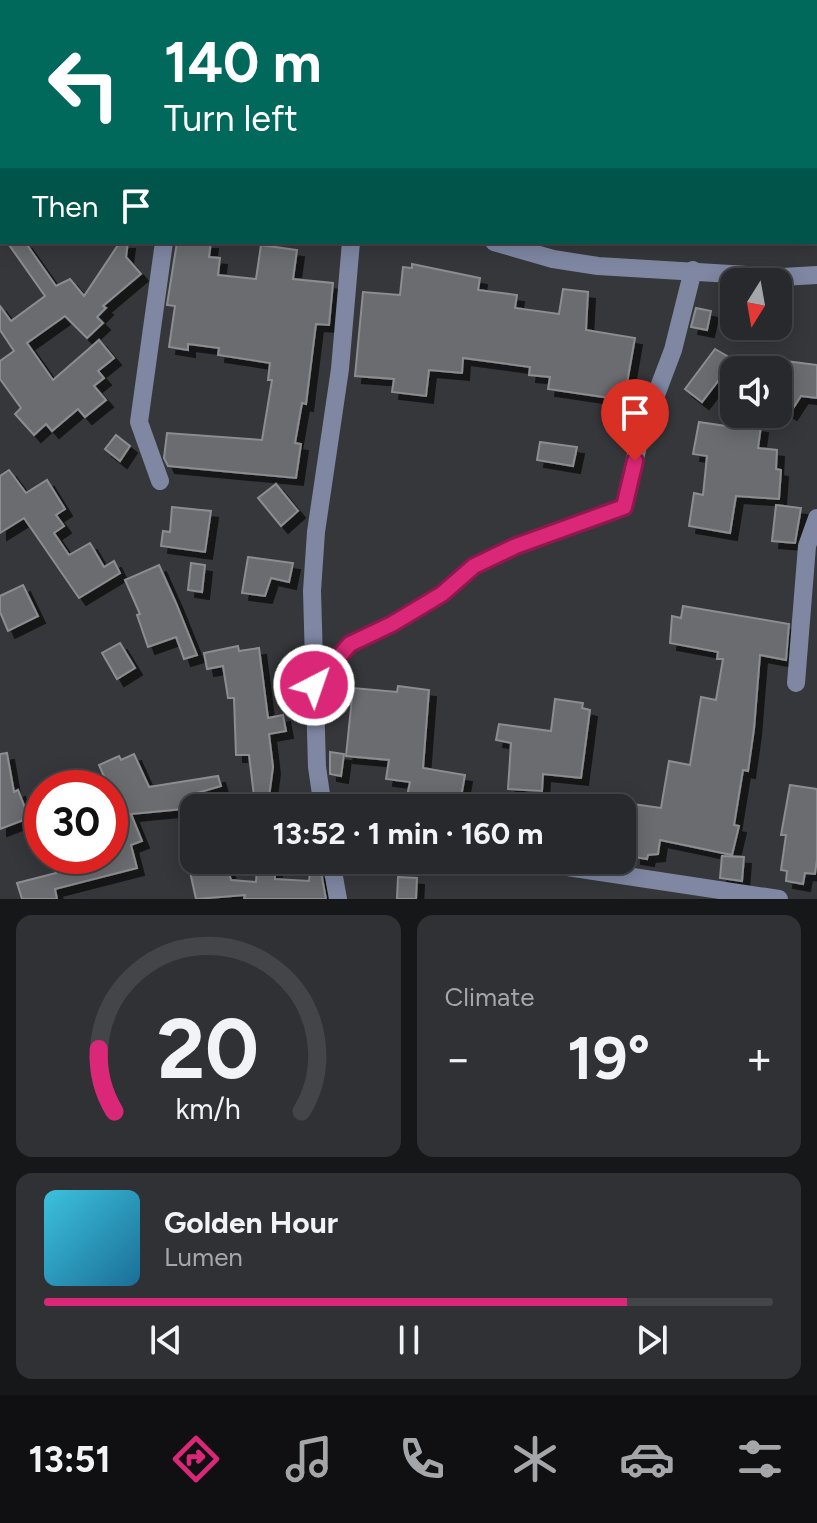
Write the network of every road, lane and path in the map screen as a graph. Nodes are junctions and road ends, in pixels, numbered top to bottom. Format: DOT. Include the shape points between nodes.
graph roads {
  1 [pos="164,244"];
  2 [pos="351,244"];
  3 [pos="501,244"];
  4 [pos="693,270"];
  5 [pos="817,275"];
  6 [pos="160,481"];
  7 [pos="817,518"];
  8 [pos="796,683"];
  9 [pos="314,685"];
  10 [pos="321,794"];
  11 [pos="334,874"];
  12 [pos="614,874"];
  13 [pos="338,899"];
  14 [pos="779,899"];
  1 -- 6 [label="street" via="139,422"];
  2 -- 9 [label="street" via="340,369 316,532"];
  3 -- 4 [label="street" via="598,266"];
  4 -- 5 [label="street"];
  4 -- 9 [label="street" via="673,350 640,437 624,507 474,566 442,594 350,644"];
  7 -- 8 [label="street" via="807,546"];
  9 -- 10 [label="street"];
  11 -- 13 [label="street"];
  12 -- 14 [label="street"];
}
